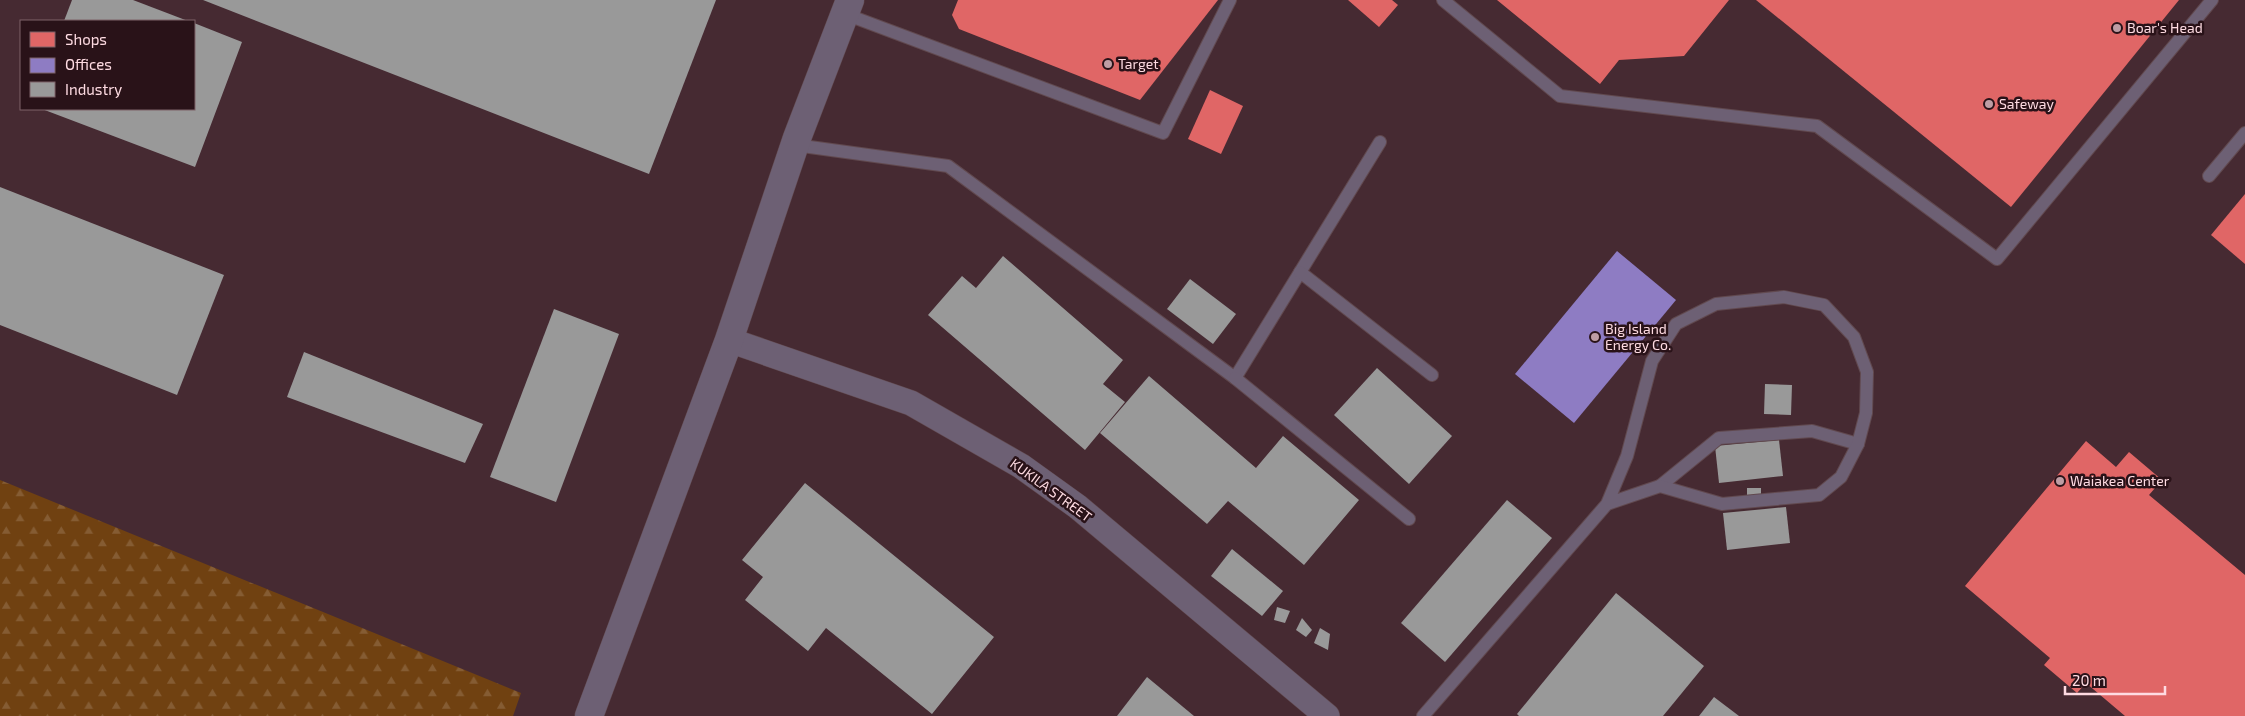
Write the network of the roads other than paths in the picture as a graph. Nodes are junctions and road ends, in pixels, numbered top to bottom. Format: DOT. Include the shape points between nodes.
graph roads {
  1 [pos="1230,0"];
  2 [pos="1443,0"];
  3 [pos="2212,0"];
  4 [pos="848,7"];
  5 [pos="2245,133"];
  6 [pos="1380,142"];
  7 [pos="795,145"];
  8 [pos="2209,176"];
  9 [pos="1300,272"];
  10 [pos="728,340"];
  11 [pos="1432,375"];
  12 [pos="1235,378"];
  13 [pos="1858,444"];
  14 [pos="1660,486"];
  15 [pos="1607,504"];
  16 [pos="1409,519"];
  17 [pos="589,716"];
  18 [pos="1327,716"];
  19 [pos="1423,716"];
  1 -- 4 [label="lane" via="1163,133"];
  2 -- 3 [label="lane" via="1560,96 1818,126 1997,259"];
  4 -- 7 [label="street"];
  5 -- 8 [label="lane"];
  6 -- 9 [label="lane"];
  7 -- 10 [label="street"];
  7 -- 12 [label="lane" via="948,166"];
  9 -- 11 [label="lane"];
  9 -- 12 [label="lane"];
  10 -- 17 [label="street"];
  10 -- 18 [label="street, KUKILA STREET" via="912,403 1021,466 1078,507"];
  12 -- 16 [label="lane"];
  13 -- 14 [label="lane" via="1812,431 1719,438"];
  13 -- 14 [label="lane" via="1841,477 1819,495 1722,504"];
  13 -- 15 [label="lane" via="1866,412 1867,372 1854,337 1824,305 1784,297 1716,304 1676,324 1652,361 1627,456"];
  14 -- 15 [label="lane"];
  15 -- 19 [label="lane"];
}
